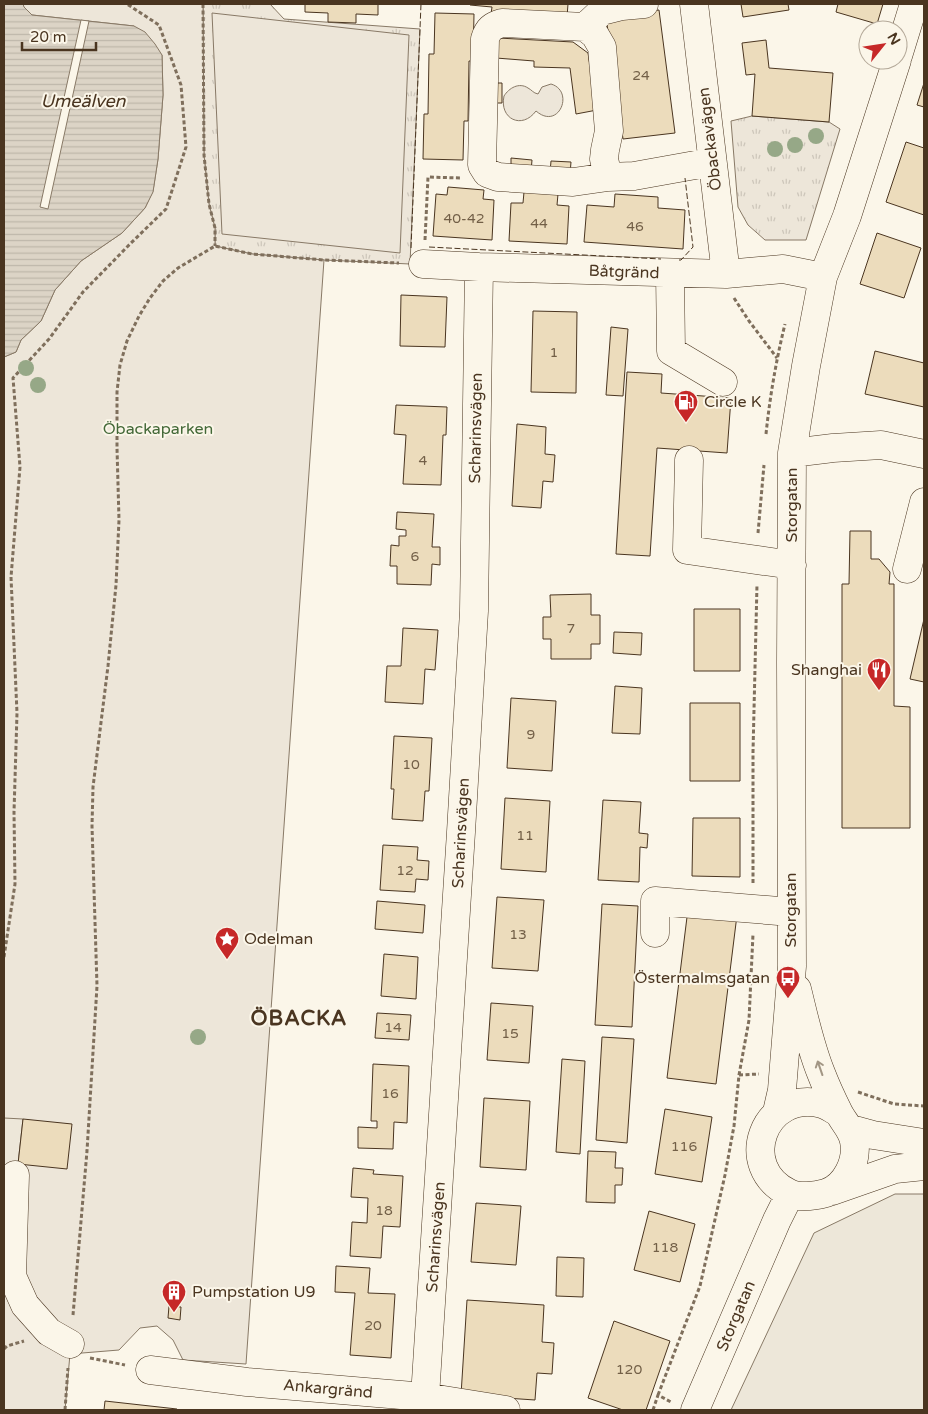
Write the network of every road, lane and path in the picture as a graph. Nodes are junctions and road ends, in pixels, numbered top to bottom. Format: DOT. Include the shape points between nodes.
graph roads {
  1 [pos="127,4"];
  2 [pos="203,4"];
  3 [pos="644,4"];
  4 [pos="694,4"];
  5 [pos="914,4"];
  6 [pos="908,24"];
  7 [pos="586,28"];
  8 [pos="894,70"];
  9 [pos="712,162"];
  10 [pos="487,173"];
  11 [pos="608,177"];
  12 [pos="214,246"];
  13 [pos="424,264"];
  14 [pos="479,267"];
  15 [pos="670,273"];
  16 [pos="726,274"];
  17 [pos="824,277"];
  18 [pos="786,320"];
  19 [pos="776,358"];
  20 [pos="806,366"];
  21 [pos="723,382"];
  22 [pos="766,436"];
  23 [pos="792,453"];
  24 [pos="924,454"];
  25 [pos="689,460"];
  26 [pos="764,465"];
  27 [pos="924,502"];
  28 [pos="757,560"];
  29 [pos="792,564"];
  30 [pos="907,569"];
  31 [pos="753,892"];
  32 [pos="791,912"];
  33 [pos="753,932"];
  34 [pos="655,933"];
  35 [pos="4,957"];
  36 [pos="792,966"];
  37 [pos="778,1112"];
  38 [pos="854,1126"];
  39 [pos="924,1143"];
  40 [pos="924,1166"];
  41 [pos="15,1175"];
  42 [pos="830,1192"];
  43 [pos="790,1194"];
  44 [pos="70,1349"];
  45 [pos="150,1370"];
  46 [pos="658,1395"];
  47 [pos="425,1398"];
  48 [pos="684,1407"];
  49 [pos="65,1410"];
  50 [pos="506,1410"];
  51 [pos="653,1410"];
  1 -- 35 [label="path" via="159,25 182,85 186,147 166,210 84,292 49,339 13,378 20,467 11,577 17,713 15,884"];
  2 -- 12 [label="path" via="204,155 208,204 215,228"];
  3 -- 7 [label="street" via="602,11"];
  4 -- 9 [label="street, Öbackavägen"];
  5 -- 6 [label="street"];
  7 -- 10 [label="street" via="502,23 487,31 482,165"];
  7 -- 11 [label="street" via="602,47 609,131 604,159"];
  8 -- 17 [label="street, Storgatan"];
  9 -- 11 [label="street" via="634,176"];
  9 -- 16 [label="street, Öbackavägen"];
  10 -- 11 [label="street" via="498,177 573,182"];
  10 -- 13 [label="path" via="477,178 428,177"];
  12 -- 13 [label="path" via="252,254"];
  12 -- 44 [label="path" via="163,281 139,316 120,365 116,585 93,787 98,986"];
  13 -- 14 [label="street, Båtgränd"];
  14 -- 15 [label="street, Båtgränd"];
  14 -- 47 [label="street, Scharinsvägen" via="474,611"];
  15 -- 16 [label="street, Båtgränd"];
  15 -- 21 [label="street" via="672,351"];
  16 -- 17 [label="street, Båtgränd" via="783,269"];
  16 -- 19 [label="path" via="728,287"];
  17 -- 20 [label="street, Storgatan"];
  18 -- 19 [label="path"];
  19 -- 20 [label="path"];
  19 -- 22 [label="path"];
  20 -- 23 [label="street, Storgatan"];
  23 -- 24 [label="street" via="881,445"];
  23 -- 29 [label="street, Storgatan"];
  25 -- 28 [label="street" via="687,550"];
  26 -- 28 [label="path"];
  27 -- 30 [label="street"];
  28 -- 29 [label="street"];
  28 -- 31 [label="path"];
  29 -- 32 [label="street, Storgatan"];
  32 -- 34 [label="street" via="655,901"];
  32 -- 36 [label="street, Storgatan"];
  33 -- 46 [label="path" via="749,1020 725,1175 700,1286"];
  36 -- 37 [label="street, Storgatan"];
  38 -- 36 [label="street, Storgatan, one-way" via="820,1072"];
  37 -- 38 [label="street" via="804,1102 824,1104"];
  37 -- 43 [label="street, Storgatan" via="764,1130 760,1155 773,1182"];
  38 -- 39 [label="street"];
  38 -- 42 [label="street, Storgatan" via="855,1154 851,1170"];
  40 -- 42 [label="street" via="895,1169"];
  41 -- 44 [label="street" via="12,1276 25,1305 49,1332"];
  42 -- 43 [label="street" via="814,1197"];
  43 -- 48 [label="street, Storgatan"];
  44 -- 45 [label="path"];
  44 -- 49 [label="path"];
  45 -- 47 [label="street, Ankargränd"];
  46 -- 48 [label="path"];
  46 -- 51 [label="path"];
  47 -- 50 [label="street, Ankargränd"];
}
